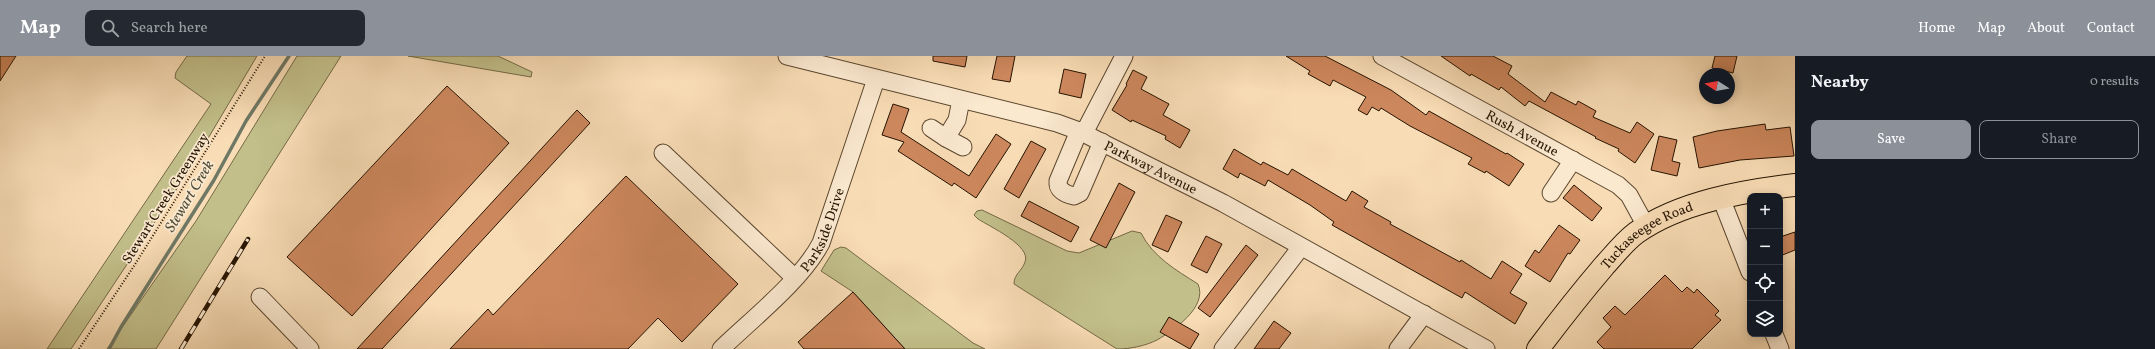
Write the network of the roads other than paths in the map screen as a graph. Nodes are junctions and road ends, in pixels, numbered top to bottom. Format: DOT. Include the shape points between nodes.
graph roads {
  1 [pos="787,56"];
  2 [pos="1124,56"];
  3 [pos="1392,58"];
  4 [pos="876,79"];
  5 [pos="961,100"];
  6 [pos="931,128"];
  7 [pos="1082,132"];
  8 [pos="946,138"];
  9 [pos="1102,142"];
  10 [pos="963,147"];
  11 [pos="663,153"];
  12 [pos="1573,160"];
  13 [pos="1795,185"];
  14 [pos="1551,193"];
  15 [pos="1721,198"];
  16 [pos="1646,226"];
  17 [pos="1301,247"];
  18 [pos="1747,265"];
  19 [pos="795,278"];
  20 [pos="260,297"];
  21 [pos="1424,314"];
  22 [pos="1775,337"];
  23 [pos="310,349"];
  24 [pos="720,349"];
  25 [pos="1223,349"];
  26 [pos="1398,349"];
  27 [pos="1486,349"];
  28 [pos="1538,349"];
  29 [pos="1780,349"];
  1 -- 4 [label="street, Parkway Avenue"];
  2 -- 7 [label="street"];
  3 -- 12 [label="street, Rush Avenue"];
  4 -- 5 [label="street, Parkway Avenue"];
  4 -- 19 [label="street, Parkside Drive" via="821,243 814,258"];
  5 -- 7 [label="street, Parkway Avenue"];
  5 -- 8 [label="street" via="957,120"];
  6 -- 8 [label="street"];
  7 -- 9 [label="street, Parkway Avenue"];
  7 -- 9 [label="street" via="1058,181 1060,189 1065,193 1074,196 1080,193"];
  8 -- 10 [label="street"];
  9 -- 17 [label="street, Parkway Avenue" via="1223,203"];
  11 -- 19 [label="street"];
  12 -- 14 [label="street"];
  12 -- 16 [label="street, Rush Avenue" via="1618,185 1629,195"];
  13 -- 15 [label="main road, Tuckaseegee Road" via="1760,189"];
  15 -- 16 [label="main road, Tuckaseegee Road" via="1680,211"];
  15 -- 18 [label="street"];
  16 -- 28 [label="main road, Tuckaseegee Road" via="1634,234 1612,257"];
  17 -- 21 [label="street, Parkway Avenue"];
  17 -- 25 [label="street"];
  19 -- 24 [label="street, Parkside Drive"];
  20 -- 23 [label="street"];
  21 -- 26 [label="street"];
  21 -- 27 [label="street, Parkway Avenue"];
  22 -- 29 [label="street"];
}
